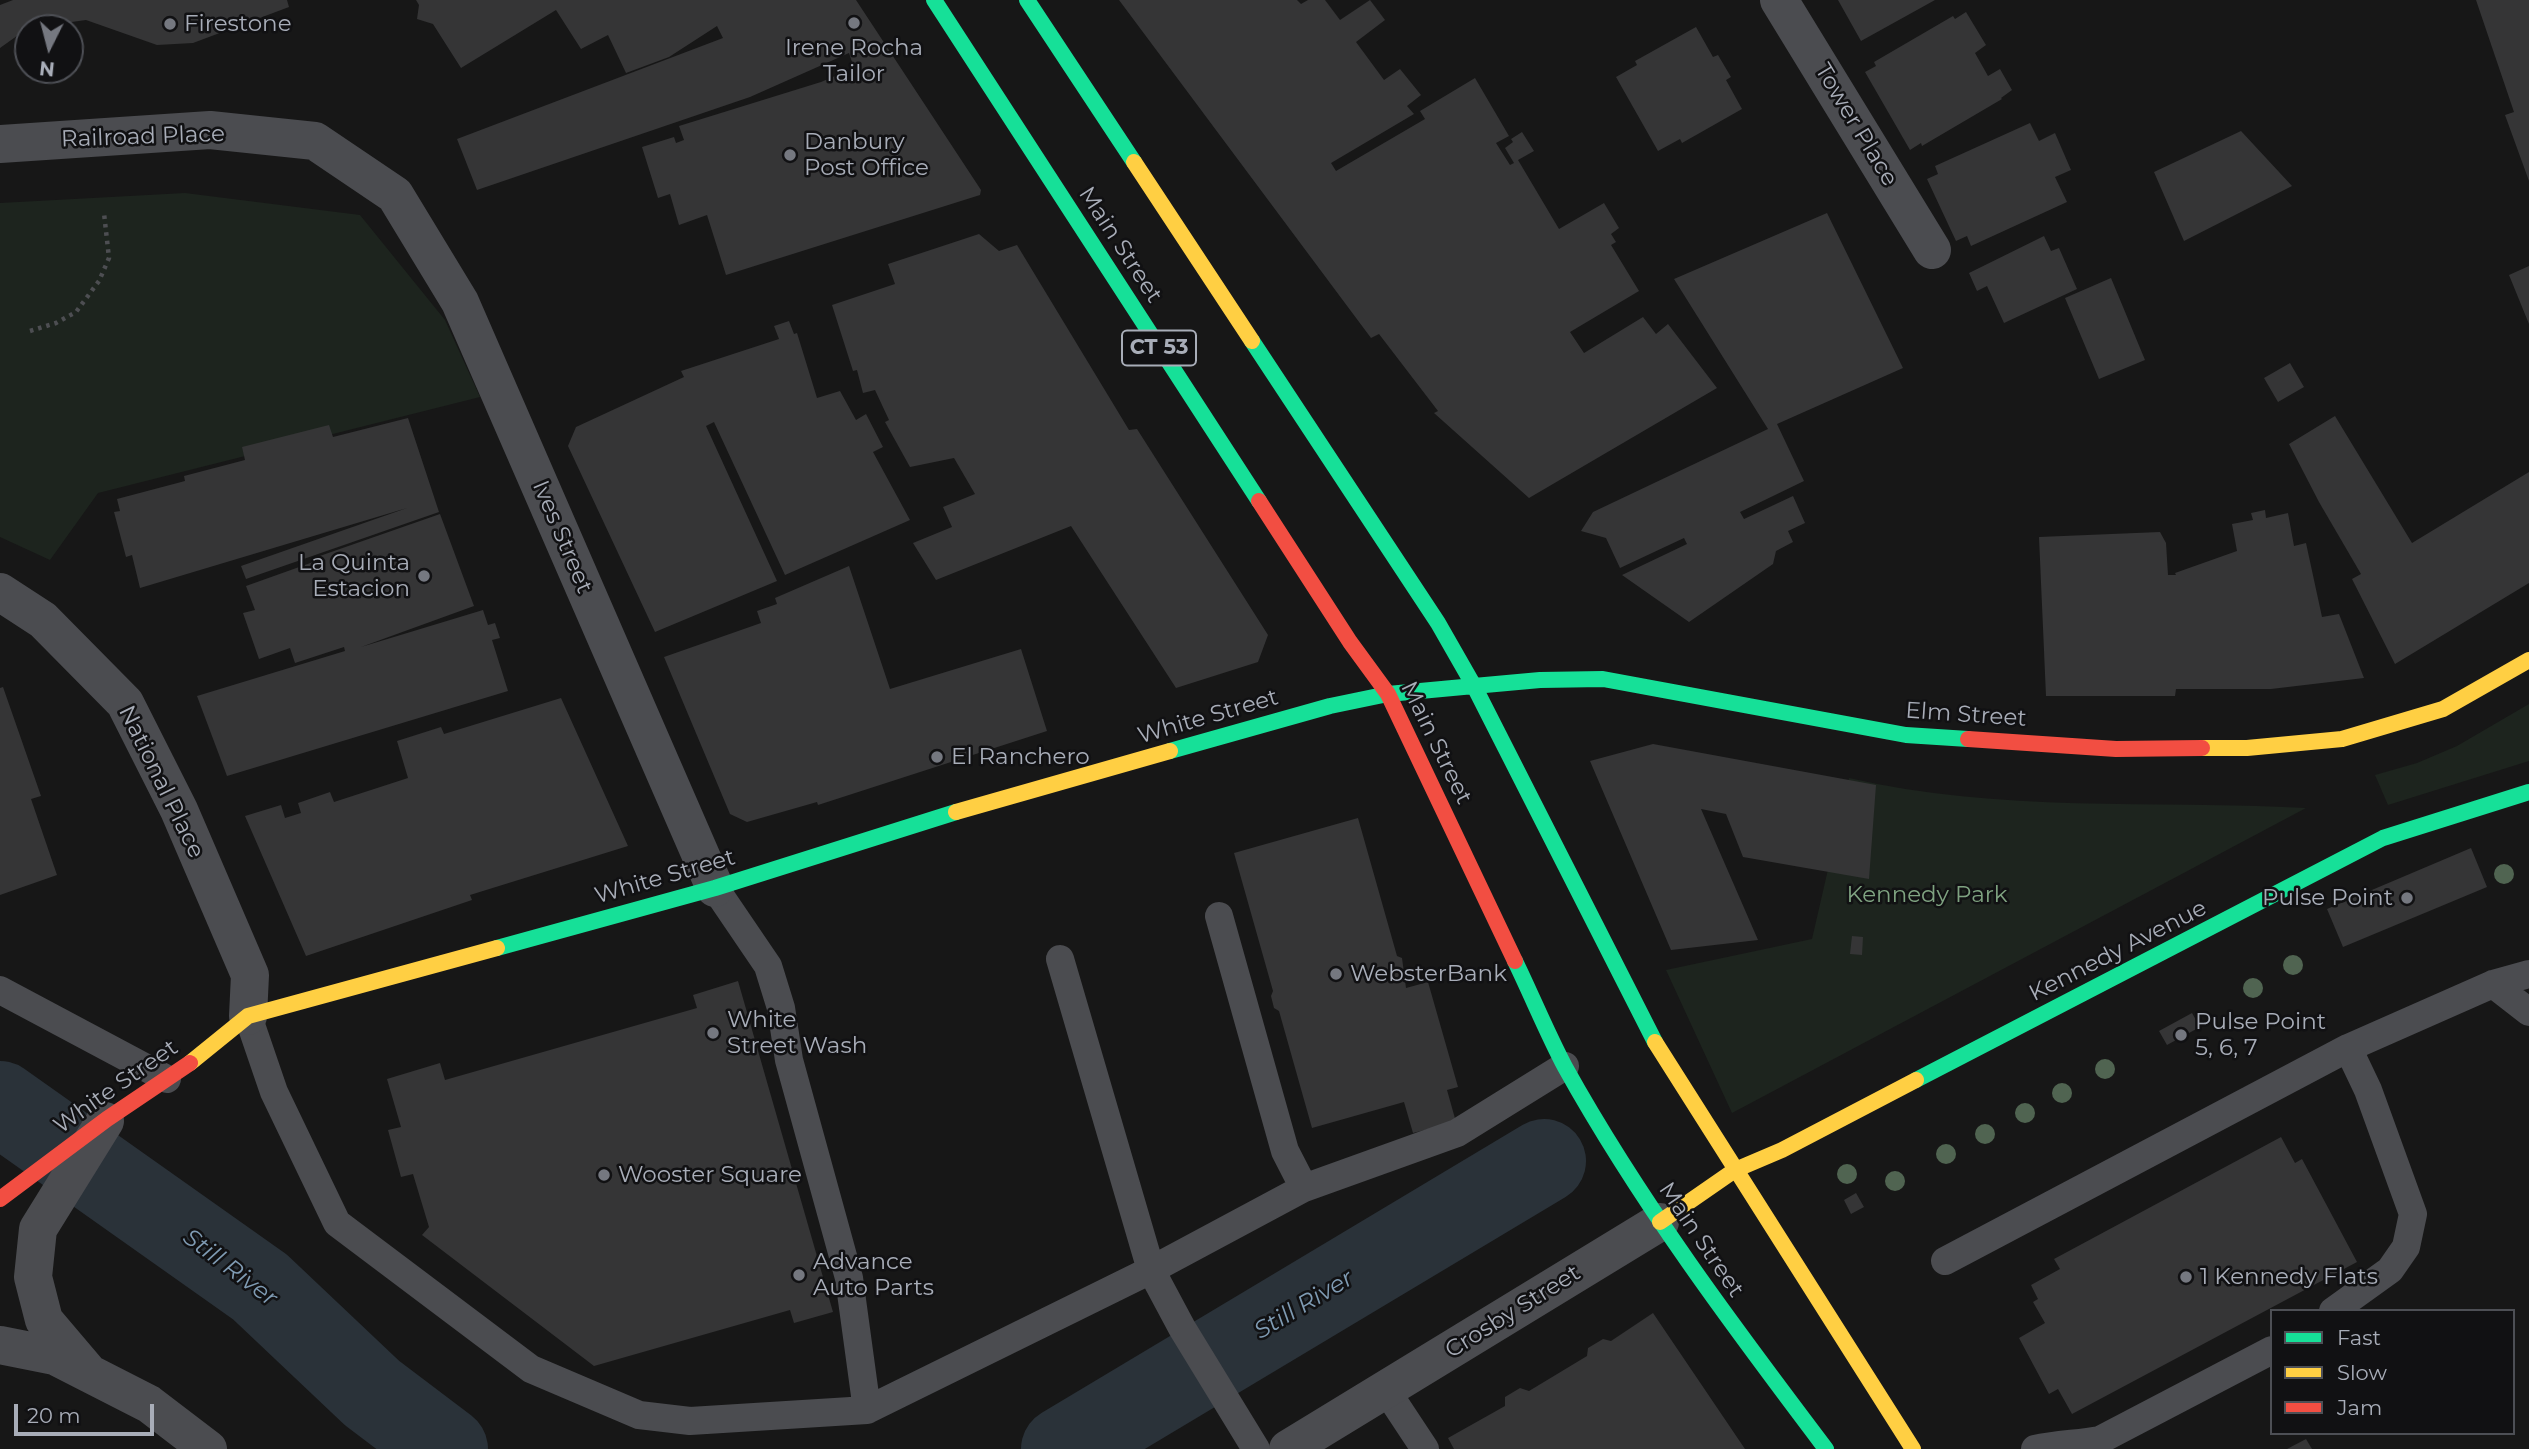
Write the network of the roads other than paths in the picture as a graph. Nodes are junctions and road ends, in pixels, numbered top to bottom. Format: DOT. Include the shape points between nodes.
graph roads {
  1 [pos="934,0"];
  2 [pos="1027,0"];
  3 [pos="1779,0"];
  4 [pos="0,144"];
  5 [pos="395,195"];
  6 [pos="1932,250"];
  7 [pos="0,593"];
  8 [pos="2529,660"];
  9 [pos="1474,686"];
  10 [pos="1388,694"];
  11 [pos="2529,792"];
  12 [pos="715,888"];
  13 [pos="1219,916"];
  14 [pos="1060,959"];
  15 [pos="2529,974"];
  16 [pos="2493,984"];
  17 [pos="0,989"];
  18 [pos="2529,1012"];
  19 [pos="248,1016"];
  20 [pos="2348,1048"];
  21 [pos="1565,1066"];
  22 [pos="167,1079"];
  23 [pos="118,1112"];
  24 [pos="1735,1171"];
  25 [pos="1304,1188"];
  26 [pos="0,1199"];
  27 [pos="1660,1222"];
  28 [pos="1945,1261"];
  29 [pos="1151,1270"];
  30 [pos="2336,1309"];
  31 [pos="0,1345"];
  32 [pos="2270,1351"];
  33 [pos="89,1373"];
  34 [pos="1386,1390"];
  35 [pos="867,1410"];
  36 [pos="208,1449"];
  37 [pos="1256,1449"];
  38 [pos="1288,1449"];
  39 [pos="1425,1449"];
  40 [pos="1826,1449"];
  41 [pos="1913,1449"];
  42 [pos="2035,1449"];
  1 -- 10 [label="main road, Main Street / CT 53"];
  2 -- 9 [label="main road" via="1430,612"];
  3 -- 6 [label="street, Tower Place"];
  4 -- 5 [label="street, Railroad Place" via="211,130 315,141"];
  5 -- 12 [label="street, Ives Street" via="460,302"];
  7 -- 19 [label="street, National Place" via="43,620 125,703 179,810 250,975"];
  8 -- 9 [label="main road, Elm Street" via="2442,709 2342,739 2247,748 2116,749 1906,735 1603,679"];
  9 -- 10 [label="main road, Elm Street"];
  9 -- 24 [label="main road" via="1645,1027"];
  10 -- 12 [label="main road, White Street" via="1330,706 991,801"];
  10 -- 21 [label="main road, Main Street / CT 53"];
  11 -- 24 [label="main road, Kennedy Avenue" via="2383,838"];
  12 -- 19 [label="main road, White Street"];
  12 -- 35 [label="lane" via="768,966 781,1008 789,1060 849,1278"];
  13 -- 25 [label="lane" via="1285,1151"];
  14 -- 29 [label="lane"];
  15 -- 16 [label="lane"];
  16 -- 18 [label="lane"];
  16 -- 20 [label="lane"];
  17 -- 22 [label="lane"];
  19 -- 22 [label="main road, White Street"];
  19 -- 35 [label="lane" via="274,1092 337,1223 531,1369 639,1415 691,1421"];
  20 -- 28 [label="lane"];
  20 -- 30 [label="lane" via="2413,1214 2406,1247 2390,1270"];
  21 -- 25 [label="lane" via="1457,1133"];
  21 -- 27 [label="main road, Main Street / CT 53"];
  22 -- 23 [label="main road, White Street"];
  23 -- 26 [label="main road, White Street"];
  23 -- 33 [label="street" via="38,1229 33,1277 44,1320"];
  24 -- 27 [label="main road, Crosby Street"];
  24 -- 41 [label="main road"];
  25 -- 29 [label="lane"];
  27 -- 34 [label="street, Crosby Street"];
  27 -- 40 [label="main road, Main Street / CT 53"];
  29 -- 35 [label="lane"];
  29 -- 37 [label="lane"];
  31 -- 33 [label="street" via="55,1356"];
  32 -- 42 [label="lane" via="2100,1440"];
  33 -- 36 [label="street" via="149,1404"];
  34 -- 38 [label="street, Crosby Street"];
  34 -- 39 [label="lane"];
}
